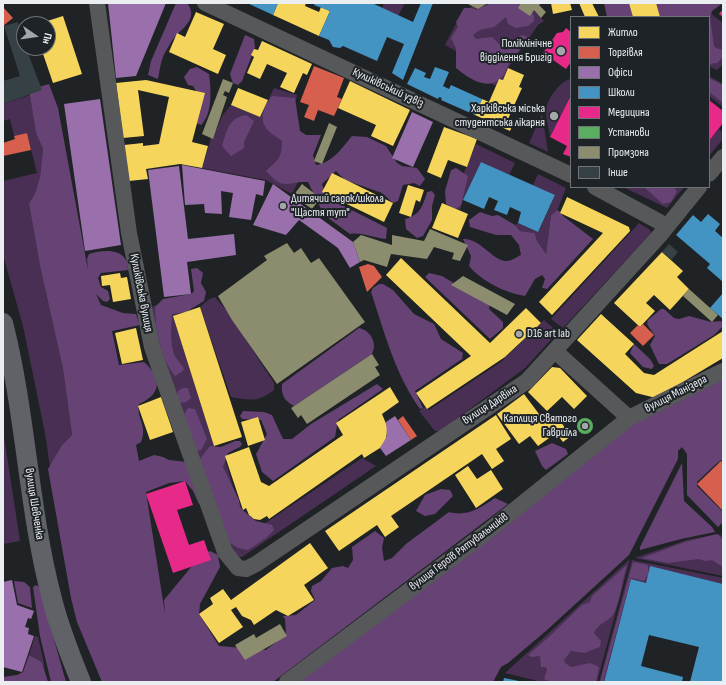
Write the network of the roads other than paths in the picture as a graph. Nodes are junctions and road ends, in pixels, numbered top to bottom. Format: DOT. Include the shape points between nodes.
graph roads {
  1 [pos="97,3"];
  2 [pos="205,3"];
  3 [pos="723,157"];
  4 [pos="710,173"];
  5 [pos="570,175"];
  6 [pos="597,188"];
  7 [pos="698,188"];
  8 [pos="667,226"];
  9 [pos="3,323"];
  10 [pos="555,351"];
  11 [pos="723,370"];
  12 [pos="629,418"];
  13 [pos="238,568"];
  14 [pos="81,682"];
  15 [pos="286,682"];
  1 -- 13 [label="street, Куликівська вулиця" via="129,233 152,347 225,552"];
  2 -- 5 [label="street, Куликівський узвіз"];
  3 -- 4 [label="street"];
  6 -- 8 [label="street"];
  7 -- 8 [label="street, вулиця Дарвіна"];
  8 -- 10 [label="street, вулиця Дарвіна"];
  9 -- 14 [label="main road, вулиця Шевченка" via="17,389 42,555 52,600"];
  10 -- 12 [label="street"];
  10 -- 13 [label="street, вулиця Дарвіна" via="527,381 256,564 246,569"];
  11 -- 12 [label="street, вулиця Манізера"];
  12 -- 15 [label="street, вулиця Героїв Рятувальників" via="487,532"];
}
